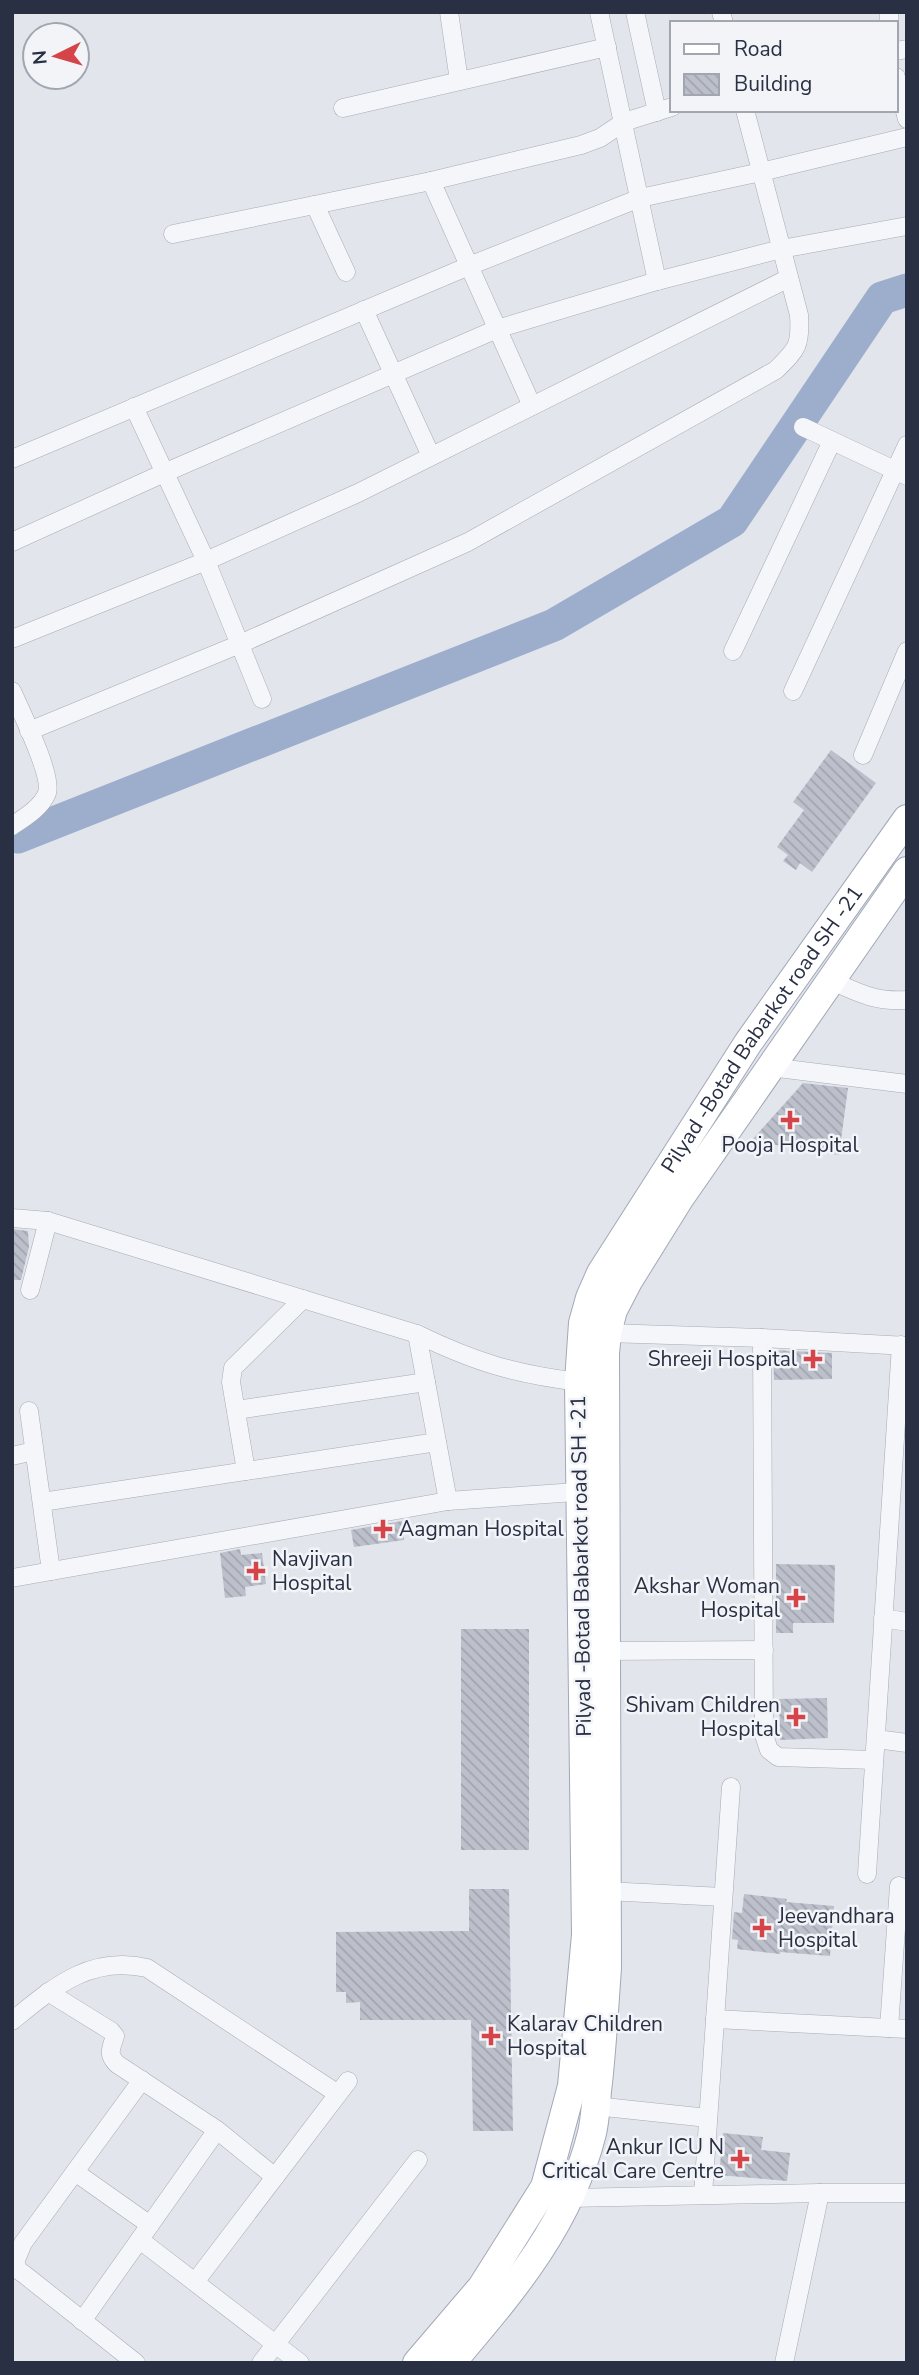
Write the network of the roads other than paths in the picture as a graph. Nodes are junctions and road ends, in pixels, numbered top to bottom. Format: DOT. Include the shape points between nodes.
graph roads {
  1 [pos="449,12"];
  2 [pos="599,12"];
  3 [pos="635,12"];
  4 [pos="607,47"];
  5 [pos="459,81"];
  6 [pos="898,85"];
  7 [pos="343,108"];
  8 [pos="664,109"];
  9 [pos="746,112"];
  10 [pos="907,119"];
  11 [pos="624,122"];
  12 [pos="907,137"];
  13 [pos="761,173"];
  14 [pos="431,181"];
  15 [pos="640,198"];
  16 [pos="315,205"];
  17 [pos="907,226"];
  18 [pos="173,234"];
  19 [pos="781,249"];
  20 [pos="468,266"];
  21 [pos="346,272"];
  22 [pos="789,278"];
  23 [pos="657,281"];
  24 [pos="363,310"];
  25 [pos="497,329"];
  26 [pos="392,375"];
  27 [pos="532,406"];
  28 [pos="134,407"];
  29 [pos="803,427"];
  30 [pos="832,441"];
  31 [pos="907,445"];
  32 [pos="431,456"];
  33 [pos="12,458"];
  34 [pos="164,473"];
  35 [pos="901,473"];
  36 [pos="12,542"];
  37 [pos="205,561"];
  38 [pos="12,639"];
  39 [pos="240,644"];
  40 [pos="733,650"];
  41 [pos="907,651"];
  42 [pos="12,691"];
  43 [pos="793,691"];
  44 [pos="262,699"];
  45 [pos="16,710"];
  46 [pos="29,731"];
  47 [pos="863,755"];
  48 [pos="907,820"];
  49 [pos="12,826"];
  50 [pos="907,871"];
  51 [pos="831,980"];
  52 [pos="907,1000"];
  53 [pos="770,1067"];
  54 [pos="907,1084"];
  55 [pos="12,1218"];
  56 [pos="48,1222"];
  57 [pos="30,1290"];
  58 [pos="303,1299"];
  59 [pos="607,1333"];
  60 [pos="417,1334"];
  61 [pos="762,1338"];
  62 [pos="904,1345"];
  63 [pos="426,1382"];
  64 [pos="579,1382"];
  65 [pos="29,1410"];
  66 [pos="236,1410"];
  67 [pos="437,1442"];
  68 [pos="34,1451"];
  69 [pos="12,1456"];
  70 [pos="246,1471"];
  71 [pos="592,1491"];
  72 [pos="448,1501"];
  73 [pos="42,1502"];
  74 [pos="51,1571"];
  75 [pos="12,1578"];
  76 [pos="883,1618"];
  77 [pos="907,1622"];
  78 [pos="764,1650"];
  79 [pos="605,1651"];
  80 [pos="876,1739"];
  81 [pos="907,1743"];
  82 [pos="874,1760"];
  83 [pos="731,1787"];
  84 [pos="867,1874"];
  85 [pos="899,1886"];
  86 [pos="606,1891"];
  87 [pos="723,1897"];
  88 [pos="901,1947"];
  89 [pos="48,1992"];
  90 [pos="715,2019"];
  91 [pos="12,2021"];
  92 [pos="898,2029"];
  93 [pos="142,2080"];
  94 [pos="596,2106"];
  95 [pos="708,2118"];
  96 [pos="217,2130"];
  97 [pos="418,2160"];
  98 [pos="75,2172"];
  99 [pos="275,2177"];
  100 [pos="820,2193"];
  101 [pos="907,2193"];
  102 [pos="703,2195"];
  103 [pos="569,2198"];
  104 [pos="145,2232"];
  105 [pos="195,2281"];
  106 [pos="82,2321"];
  107 [pos="275,2344"];
  108 [pos="136,2363"];
  109 [pos="261,2363"];
  110 [pos="300,2363"];
  111 [pos="417,2363"];
  112 [pos="451,2363"];
  113 [pos="784,2363"];
  1 -- 5 [label="street"];
  2 -- 4 [label="street"];
  3 -- 8 [label="street"];
  4 -- 5 [label="street"];
  4 -- 11 [label="street"];
  5 -- 7 [label="street"];
  6 -- 10 [label="street"];
  8 -- 11 [label="street"];
  9 -- 13 [label="street"];
  11 -- 14 [label="street" via="580,145"];
  11 -- 15 [label="street"];
  12 -- 13 [label="street"];
  13 -- 15 [label="street"];
  13 -- 19 [label="street"];
  14 -- 16 [label="street"];
  14 -- 20 [label="street"];
  15 -- 20 [label="street"];
  15 -- 23 [label="street"];
  16 -- 18 [label="street"];
  16 -- 21 [label="street"];
  17 -- 19 [label="street"];
  19 -- 22 [label="street"];
  19 -- 23 [label="street"];
  20 -- 24 [label="street"];
  20 -- 25 [label="street"];
  22 -- 27 [label="street"];
  22 -- 39 [label="street" via="801,337 776,370 468,542"];
  23 -- 25 [label="street"];
  24 -- 26 [label="street"];
  24 -- 28 [label="street"];
  25 -- 26 [label="street"];
  25 -- 27 [label="street"];
  26 -- 32 [label="street"];
  26 -- 34 [label="street"];
  27 -- 32 [label="street"];
  28 -- 33 [label="street"];
  28 -- 34 [label="street"];
  29 -- 30 [label="street"];
  30 -- 35 [label="street"];
  30 -- 40 [label="street"];
  31 -- 35 [label="street"];
  32 -- 37 [label="street"];
  34 -- 36 [label="street"];
  34 -- 37 [label="street"];
  35 -- 43 [label="street"];
  37 -- 38 [label="street"];
  37 -- 39 [label="street"];
  39 -- 44 [label="street"];
  39 -- 46 [label="street"];
  41 -- 47 [label="street"];
  42 -- 45 [label="street"];
  45 -- 46 [label="street"];
  46 -- 49 [label="street" via="47,774 47,792 33,812"];
  48 -- 64 [label="main road, Pilyad -Botad Babarkot road SH -21" via="748,1043 601,1273 583,1324"];
  50 -- 51 [label="main road, Pilyad -Botad Babarkot road SH -21"];
  51 -- 52 [label="street" via="865,997"];
  51 -- 53 [label="main road, Pilyad -Botad Babarkot road SH -21"];
  53 -- 54 [label="street"];
  53 -- 59 [label="main road, Pilyad -Botad Babarkot road SH -21" via="628,1281"];
  55 -- 56 [label="street"];
  56 -- 57 [label="street"];
  56 -- 58 [label="street"];
  58 -- 60 [label="street"];
  58 -- 66 [label="street" via="233,1368"];
  59 -- 61 [label="street"];
  59 -- 71 [label="main road, Pilyad -Botad Babarkot road SH -21"];
  60 -- 63 [label="street"];
  60 -- 64 [label="street" via="485,1364"];
  61 -- 62 [label="street"];
  61 -- 78 [label="street"];
  62 -- 76 [label="street"];
  63 -- 66 [label="street"];
  63 -- 67 [label="street"];
  64 -- 71 [label="main road, Pilyad -Botad Babarkot road SH -21"];
  65 -- 68 [label="street"];
  66 -- 70 [label="street"];
  67 -- 70 [label="street"];
  67 -- 72 [label="street"];
  68 -- 69 [label="street"];
  68 -- 73 [label="street"];
  70 -- 73 [label="street"];
  71 -- 72 [label="street"];
  71 -- 79 [label="main road, Pilyad -Botad Babarkot road SH -21"];
  71 -- 111 [label="main road, Pilyad -Botad Babarkot road SH -21" via="586,1935 572,2086 545,2187 482,2287"];
  72 -- 74 [label="street"];
  73 -- 74 [label="street"];
  74 -- 75 [label="street"];
  76 -- 77 [label="street"];
  76 -- 80 [label="street"];
  78 -- 79 [label="street"];
  78 -- 82 [label="street" via="764,1735 769,1750 778,1757"];
  79 -- 86 [label="main road, Pilyad -Botad Babarkot road SH -21"];
  80 -- 81 [label="street"];
  80 -- 82 [label="street"];
  82 -- 84 [label="street"];
  83 -- 87 [label="street"];
  85 -- 88 [label="street"];
  86 -- 87 [label="street"];
  86 -- 94 [label="main road, Pilyad -Botad Babarkot road SH -21" via="607,1968"];
  87 -- 90 [label="street"];
  88 -- 92 [label="street"];
  89 -- 91 [label="street"];
  89 -- 93 [label="street" via="111,2031 115,2036 110,2058"];
  89 -- 99 [label="street" via="79,1973 103,1966 147,1968 343,2087"];
  90 -- 92 [label="street"];
  90 -- 95 [label="street"];
  93 -- 96 [label="street"];
  93 -- 98 [label="street"];
  94 -- 95 [label="street"];
  94 -- 103 [label="main road, Pilyad -Botad Babarkot road SH -21"];
  95 -- 102 [label="street"];
  96 -- 99 [label="street"];
  96 -- 104 [label="street"];
  97 -- 107 [label="street"];
  98 -- 104 [label="street"];
  98 -- 106 [label="street" via="15,2262 18,2270"];
  99 -- 105 [label="street"];
  100 -- 101 [label="street"];
  100 -- 102 [label="street"];
  100 -- 113 [label="street"];
  102 -- 103 [label="street"];
  103 -- 112 [label="main road, Pilyad -Botad Babarkot road SH -21" via="553,2231 517,2283"];
  104 -- 105 [label="street"];
  104 -- 106 [label="street"];
  105 -- 107 [label="street"];
  106 -- 108 [label="street"];
  107 -- 109 [label="street"];
  107 -- 110 [label="street"];
}
